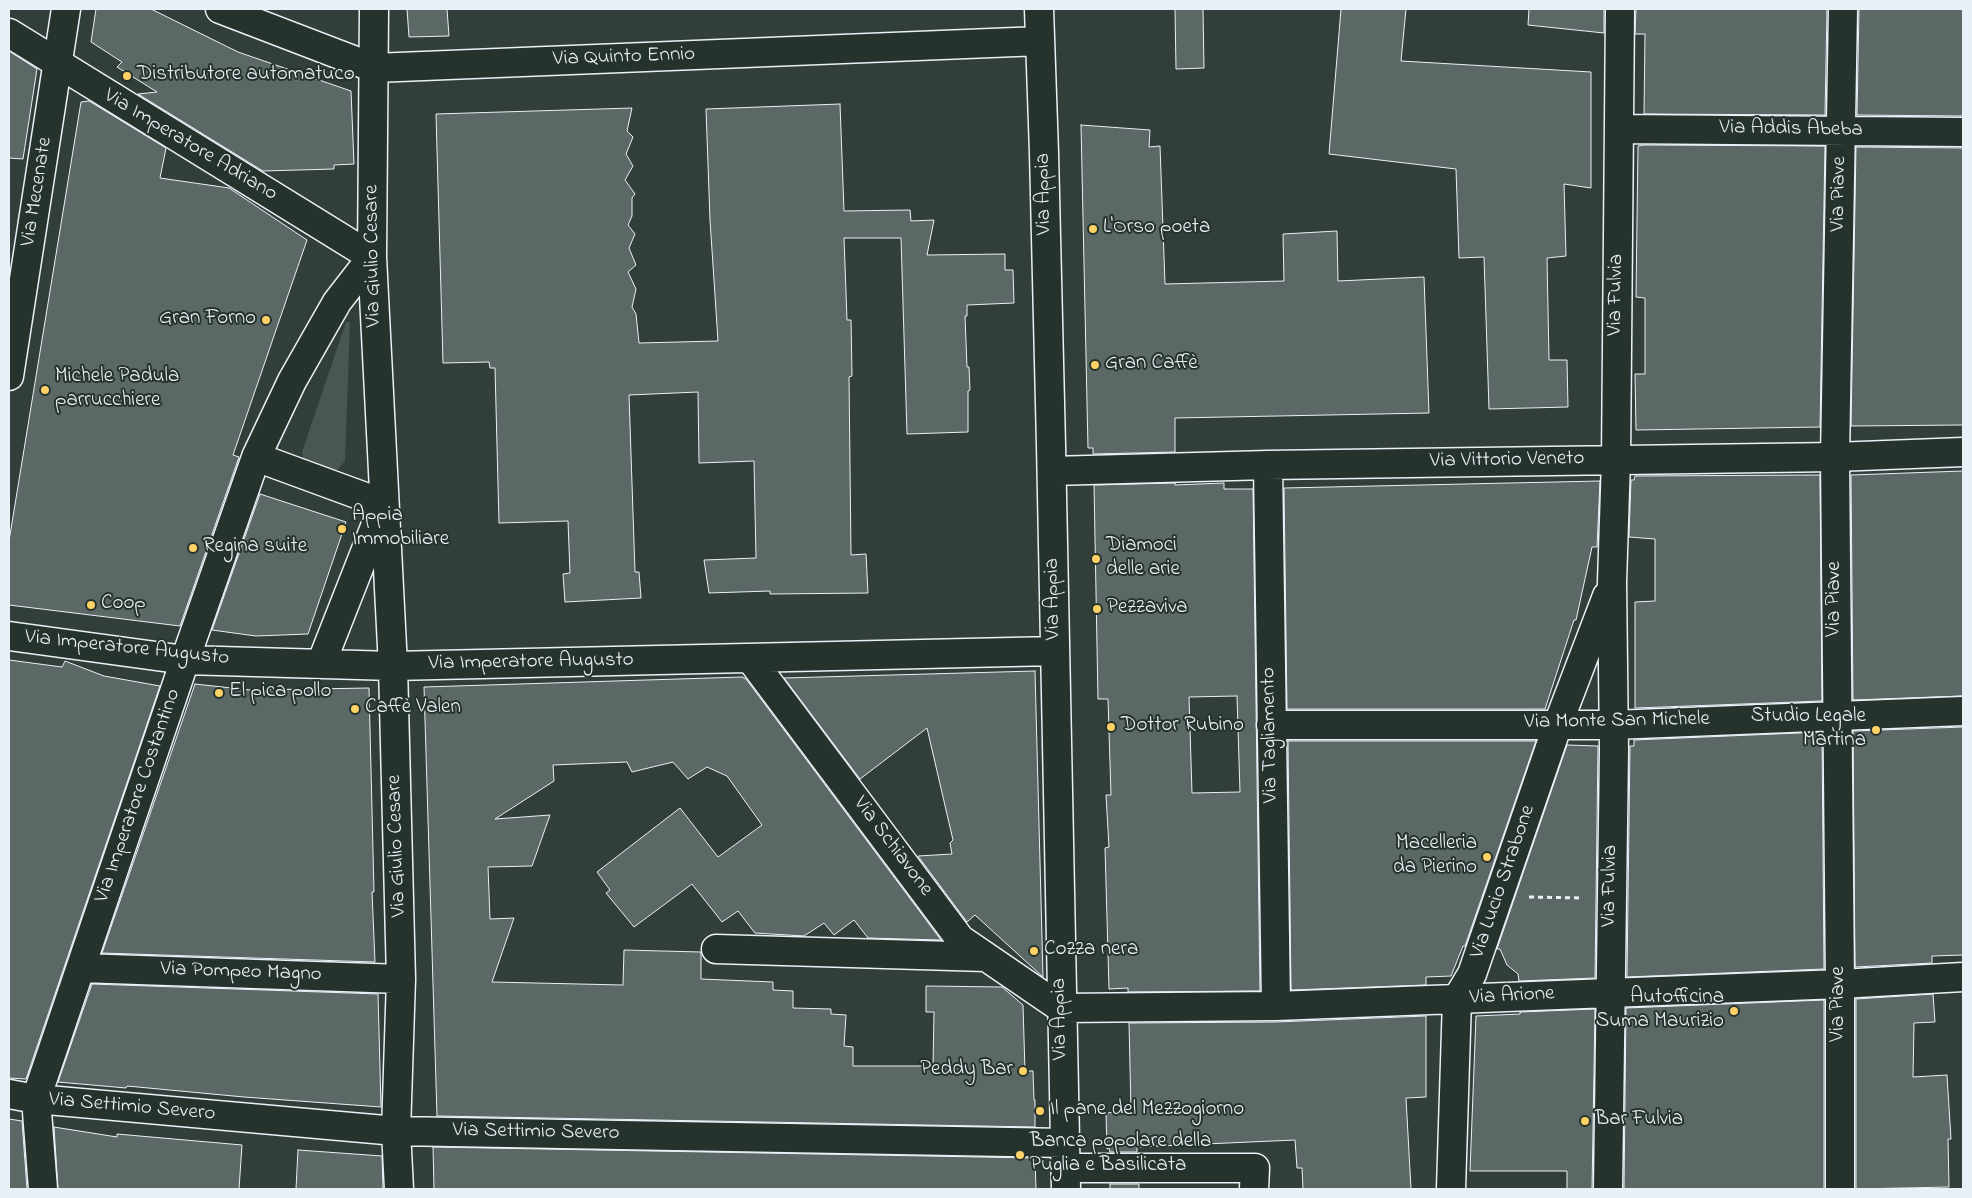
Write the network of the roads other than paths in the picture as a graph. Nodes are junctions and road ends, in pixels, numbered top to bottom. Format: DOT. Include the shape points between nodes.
graph roads {
  1 [pos="66,9"];
  2 [pos="220,9"];
  3 [pos="374,9"];
  4 [pos="1039,9"];
  5 [pos="1620,9"];
  6 [pos="1844,9"];
  7 [pos="9,33"];
  8 [pos="1040,41"];
  9 [pos="58,65"];
  10 [pos="374,68"];
  11 [pos="1619,129"];
  12 [pos="1841,130"];
  13 [pos="1963,132"];
  14 [pos="372,257"];
  15 [pos="9,376"];
  16 [pos="1963,452"];
  17 [pos="1835,457"];
  18 [pos="256,458"];
  19 [pos="1616,460"];
  20 [pos="1268,465"];
  21 [pos="1052,470"];
  22 [pos="384,504"];
  23 [pos="1612,582"];
  24 [pos="9,636"];
  25 [pos="1055,651"];
  26 [pos="750,658"];
  27 [pos="185,660"];
  28 [pos="321,664"];
  29 [pos="393,666"];
  30 [pos="1963,711"];
  31 [pos="1836,716"];
  32 [pos="1558,724"];
  33 [pos="1613,724"];
  34 [pos="1271,725"];
  35 [pos="716,949"];
  36 [pos="986,956"];
  37 [pos="81,968"];
  38 [pos="1963,977"];
  39 [pos="401,979"];
  40 [pos="1840,984"];
  41 [pos="1609,992"];
  42 [pos="1458,999"];
  43 [pos="1276,1006"];
  44 [pos="1061,1008"];
  45 [pos="9,1094"];
  46 [pos="36,1099"];
  47 [pos="396,1130"];
  48 [pos="1065,1167"];
  49 [pos="43,1189"];
  50 [pos="399,1189"];
  51 [pos="1254,1189"];
  52 [pos="1451,1189"];
  53 [pos="1608,1189"];
  54 [pos="1840,1189"];
  1 -- 9 [label="street, Via Mecenate"];
  2 -- 10 [label="street, Via Quinto Ennio"];
  3 -- 10 [label="street, Via Giulio Cesare"];
  4 -- 8 [label="street, Via Appia"];
  5 -- 11 [label="street, Via Fulvia"];
  6 -- 12 [label="street, Via Piave"];
  7 -- 9 [label="street, Via Imperatore Adriano"];
  8 -- 10 [label="street, Via Quinto Ennio"];
  8 -- 21 [label="street, Via Appia"];
  9 -- 14 [label="street, Via Imperatore Adriano"];
  9 -- 15 [label="street, Via Mecenate"];
  10 -- 14 [label="street, Via Giulio Cesare"];
  11 -- 12 [label="street, Via Addis Abeba"];
  11 -- 19 [label="street, Via Fulvia"];
  12 -- 13 [label="street, Via Addis Abeba"];
  12 -- 17 [label="street, Via Piave"];
  14 -- 18 [label="street, Via Imperatore Costantino" via="337,302 292,381"];
  14 -- 22 [label="street, Via Giulio Cesare"];
  16 -- 17 [label="street, Via Vittorio Veneto"];
  17 -- 19 [label="street, Via Vittorio Veneto"];
  17 -- 31 [label="street, Via Piave"];
  18 -- 22 [label="street"];
  18 -- 27 [label="street, Via Imperatore Costantino"];
  19 -- 20 [label="street, Via Vittorio Veneto"];
  19 -- 23 [label="street, Via Fulvia"];
  20 -- 21 [label="street, Via Vittorio Veneto"];
  20 -- 34 [label="street, Via Tagliamento"];
  21 -- 25 [label="street, Via Appia"];
  22 -- 28 [label="street, Via Giulio Cesare"];
  22 -- 29 [label="street, Via Giulio Cesare"];
  23 -- 32 [label="street, Via Fulvia"];
  23 -- 33 [label="street, Via Fulvia"];
  24 -- 27 [label="street, Via Imperatore Augusto"];
  25 -- 26 [label="street, Via Imperatore Augusto"];
  25 -- 44 [label="street, Via Appia"];
  26 -- 29 [label="street, Via Imperatore Augusto"];
  26 -- 36 [label="street, Via Schiavone" via="960,939"];
  27 -- 28 [label="street, Via Imperatore Augusto"];
  27 -- 37 [label="street, Via Imperatore Costantino"];
  28 -- 29 [label="street, Via Imperatore Augusto"];
  29 -- 39 [label="street, Via Giulio Cesare"];
  30 -- 31 [label="street, Via Monte San Michele"];
  31 -- 33 [label="street, Via Monte San Michele"];
  31 -- 40 [label="street, Via Piave"];
  32 -- 33 [label="street, Via Monte San Michele"];
  32 -- 34 [label="street, Via Monte San Michele"];
  32 -- 42 [label="street, Via Lucio Strabone" via="1472,974"];
  33 -- 41 [label="street, Via Fulvia"];
  34 -- 43 [label="street, Via Tagliamento"];
  35 -- 36 [label="street"];
  36 -- 44 [label="street, Via Schiavone"];
  37 -- 39 [label="street, Via Pompeo Magno"];
  37 -- 46 [label="street, Via Imperatore Costantino"];
  38 -- 40 [label="street, Via Arione"];
  39 -- 47 [label="street, Via Giulio Cesare"];
  40 -- 41 [label="street, Via Arione"];
  40 -- 54 [label="street, Via Piave"];
  41 -- 42 [label="street, Via Arione"];
  41 -- 53 [label="street, Via Fulvia"];
  42 -- 43 [label="street, Via Arione"];
  42 -- 52 [label="street, Via Lucio Strabone"];
  43 -- 44 [label="street, Via Arione"];
  44 -- 48 [label="street, Via Appia"];
  45 -- 46 [label="street, Via Settimio Severo"];
  46 -- 47 [label="street, Via Settimio Severo"];
  46 -- 49 [label="street, Via Imperatore Costantino"];
  47 -- 48 [label="street, Via Settimio Severo"];
  47 -- 50 [label="street, Via Giulio Cesare"];
  48 -- 51 [label="street, Via Settimio Severo" via="1255,1168"];
}
